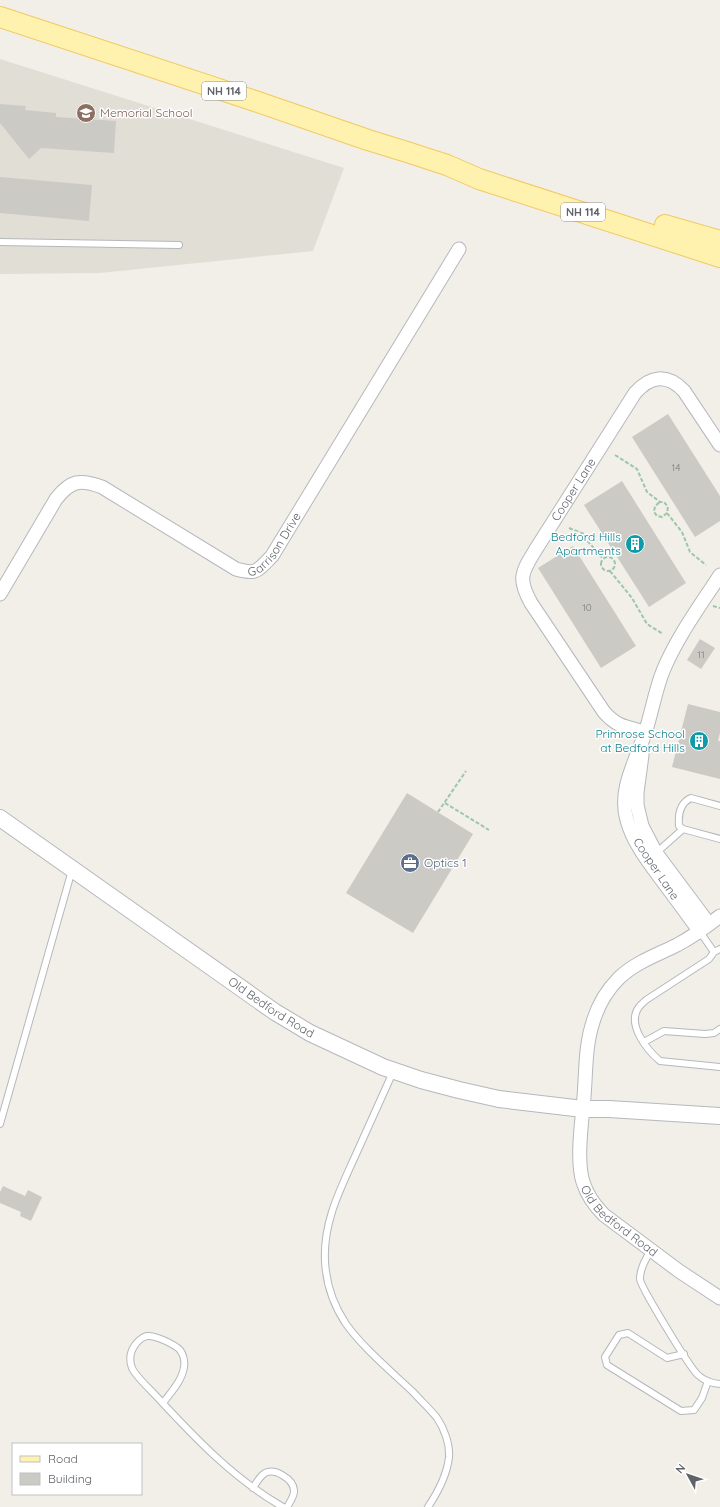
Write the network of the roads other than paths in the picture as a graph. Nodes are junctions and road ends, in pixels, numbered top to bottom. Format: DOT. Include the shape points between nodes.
graph roads {
  1 [pos="0,17"];
  2 [pos="447,165"];
  3 [pos="0,242"];
  4 [pos="720,242"];
  5 [pos="179,245"];
  6 [pos="459,249"];
  7 [pos="720,257"];
  8 [pos="720,445"];
  9 [pos="720,575"];
  10 [pos="0,594"];
  11 [pos="645,732"];
  12 [pos="720,806"];
  13 [pos="0,818"];
  14 [pos="683,829"];
  15 [pos="720,839"];
  16 [pos="656,853"];
  17 [pos="72,869"];
  18 [pos="720,916"];
  19 [pos="705,928"];
  20 [pos="717,951"];
  21 [pos="720,1028"];
  22 [pos="644,1042"];
  23 [pos="720,1067"];
  24 [pos="394,1070"];
  25 [pos="583,1109"];
  26 [pos="720,1116"];
  27 [pos="0,1124"];
  28 [pos="651,1250"];
  29 [pos="720,1298"];
  30 [pos="684,1354"];
  31 [pos="708,1381"];
  32 [pos="720,1384"];
  33 [pos="163,1403"];
  34 [pos="253,1488"];
  35 [pos="283,1507"];
  36 [pos="287,1507"];
  37 [pos="428,1507"];
  1 -- 2 [label="main road, NH 114"];
  2 -- 4 [label="main road, NH 114" via="487,173"];
  2 -- 7 [label="main road, NH 114" via="479,179"];
  3 -- 5 [label="lane"];
  6 -- 10 [label="street, Garrison Drive" via="272,556 259,569 250,573 236,569 102,487 90,482 76,482 64,489 56,499"];
  8 -- 11 [label="street, Cooper Lane" via="678,385 663,379 648,381 635,393 522,575 530,603 604,712 618,725"];
  9 -- 11 [label="street, Cooper Lane" via="670,655 657,687"];
  11 -- 16 [label="street, Cooper Lane" via="637,805 642,826"];
  11 -- 19 [label="street, Cooper Lane" via="627,781 624,800 627,820 647,860"];
  12 -- 14 [label="lane" via="692,798 688,800 679,815 679,826"];
  13 -- 17 [label="street, Old Bedford Road"];
  14 -- 15 [label="lane"];
  14 -- 16 [label="lane"];
  16 -- 19 [label="street, Cooper Lane"];
  17 -- 24 [label="street, Old Bedford Road" via="275,1012 346,1051"];
  17 -- 27 [label="lane"];
  18 -- 19 [label="street"];
  19 -- 20 [label="lane"];
  19 -- 25 [label="street" via="629,969 603,999 592,1024"];
  20 -- 22 [label="lane" via="639,1006 635,1024"];
  21 -- 22 [label="lane" via="714,1033 705,1034 664,1031"];
  22 -- 23 [label="lane" via="660,1061"];
  24 -- 25 [label="street, Old Bedford Road" via="421,1080 499,1099"];
  24 -- 37 [label="lane" via="333,1205 326,1232 325,1263 337,1309 346,1324 437,1418 446,1434 449,1456 446,1473"];
  25 -- 26 [label="street, Old Bedford Road"];
  25 -- 28 [label="street, Old Bedford Road" via="580,1170 588,1194 604,1215"];
  28 -- 29 [label="street, Old Bedford Road"];
  28 -- 30 [label="lane" via="640,1280 654,1309"];
  30 -- 31 [label="lane" via="698,1375"];
  30 -- 31 [label="lane" via="667,1358 628,1333 619,1335 605,1357 607,1365 681,1411 694,1410"];
  31 -- 32 [label="lane"];
  33 -- 33 [label="lane" via="133,1370 130,1360 131,1350 147,1336 158,1337 174,1345 180,1350 184,1360 182,1376"];
  33 -- 34 [label="lane" via="188,1431"];
  34 -- 35 [label="lane"];
  34 -- 36 [label="lane" via="266,1473 283,1476 294,1488"];
}
